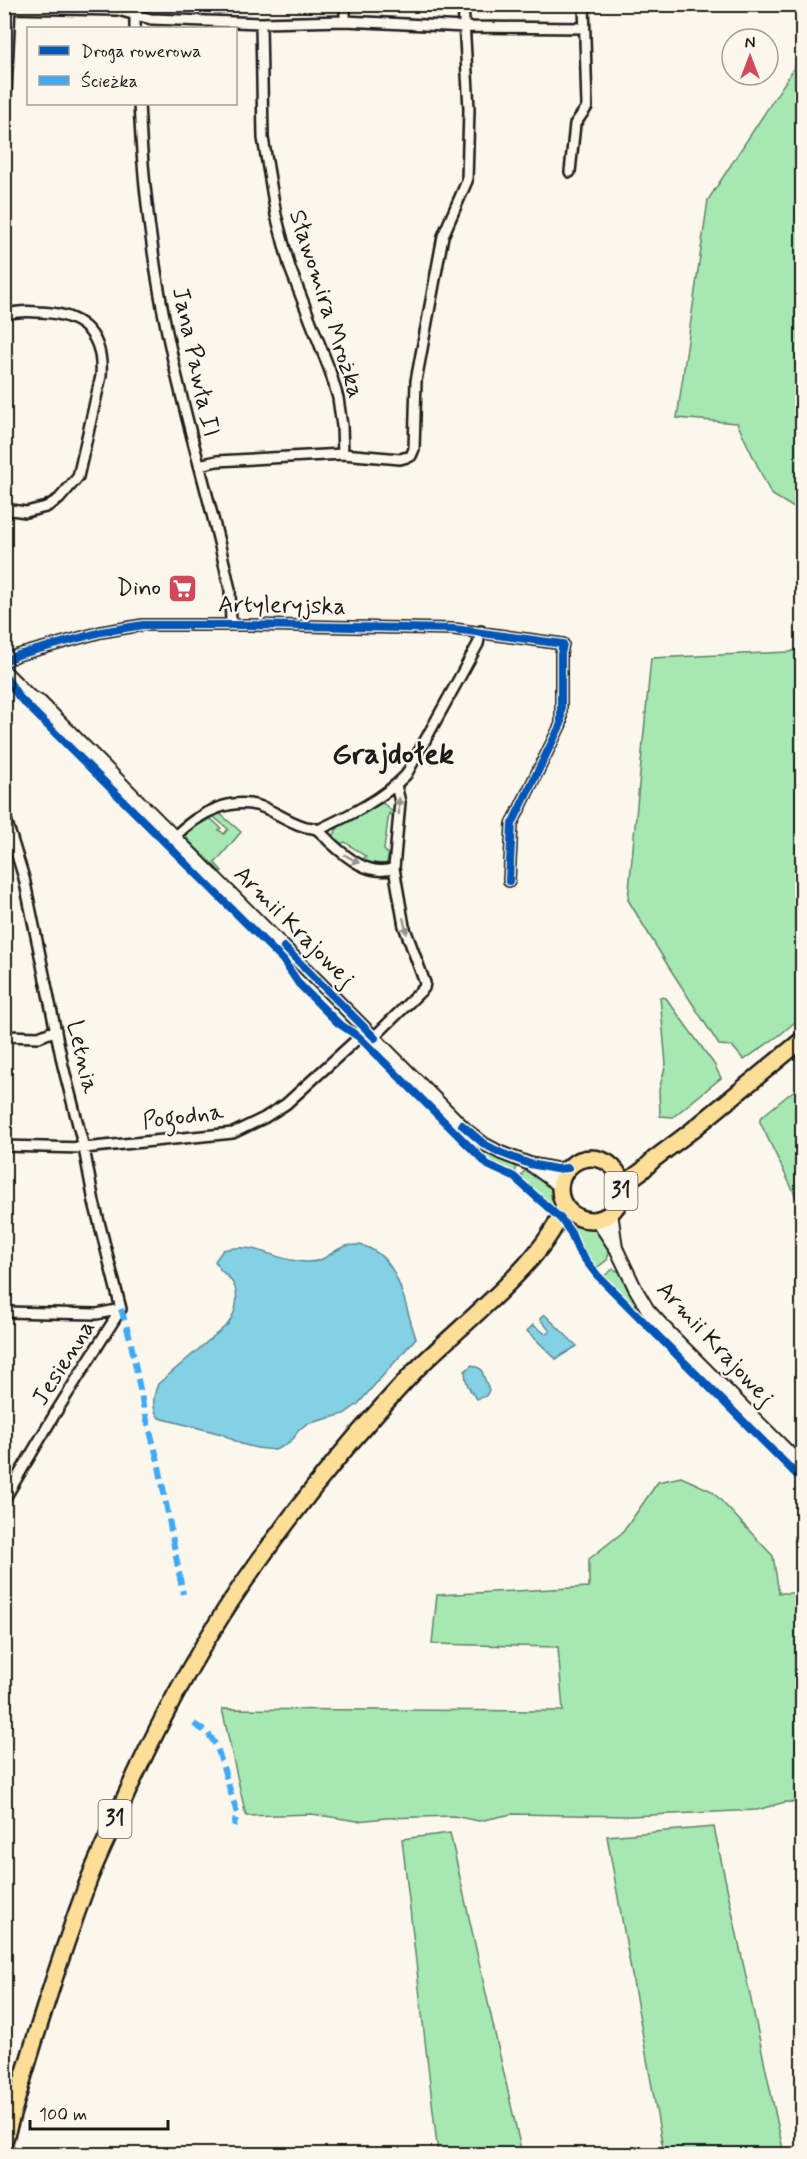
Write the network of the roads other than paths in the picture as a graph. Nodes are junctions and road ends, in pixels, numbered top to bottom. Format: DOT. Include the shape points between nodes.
graph roads {
  1 [pos="345,4"];
  2 [pos="463,4"];
  3 [pos="584,4"];
  4 [pos="8,7"];
  5 [pos="135,9"];
  6 [pos="345,21"];
  7 [pos="261,23"];
  8 [pos="135,27"];
  9 [pos="465,27"];
  10 [pos="584,28"];
  11 [pos="5,105"];
  12 [pos="139,105"];
  13 [pos="4,137"];
  14 [pos="570,172"];
  15 [pos="7,311"];
  16 [pos="343,454"];
  17 [pos="199,465"];
  18 [pos="4,509"];
  19 [pos="231,625"];
  20 [pos="480,631"];
  21 [pos="4,661"];
  22 [pos="4,671"];
  23 [pos="40,702"];
  24 [pos="396,785"];
  25 [pos="4,813"];
  26 [pos="318,830"];
  27 [pos="174,837"];
  28 [pos="394,868"];
  29 [pos="509,880"];
  30 [pos="56,1030"];
  31 [pos="370,1033"];
  32 [pos="4,1036"];
  33 [pos="802,1040"];
  34 [pos="4,1146"];
  35 [pos="84,1148"];
  36 [pos="654,1159"];
  37 [pos="530,1164"];
  38 [pos="568,1168"];
  39 [pos="613,1168"];
  40 [pos="621,1185"];
  41 [pos="560,1186"];
  42 [pos="564,1204"];
  43 [pos="611,1212"];
  44 [pos="586,1218"];
  45 [pos="549,1236"];
  46 [pos="616,1248"];
  47 [pos="121,1309"];
  48 [pos="4,1312"];
  49 [pos="802,1466"];
  50 [pos="4,1500"];
  51 [pos="4,2142"];
  1 -- 6 [label="street"];
  2 -- 9 [label="street"];
  3 -- 10 [label="street"];
  4 -- 5 [label="street"];
  4 -- 11 [label="street"];
  5 -- 7 [label="street" via="151,19"];
  5 -- 8 [label="street"];
  6 -- 7 [label="street"];
  6 -- 9 [label="street"];
  7 -- 16 [label="street, Sławomira Mrożka" via="263,138 276,215 290,268 338,398"];
  9 -- 10 [label="street"];
  9 -- 16 [label="street" via="467,182 443,236 416,381 414,449 411,456 400,459"];
  10 -- 14 [label="street" via="587,107 574,123"];
  11 -- 13 [label="street"];
  12 -- 17 [label="street, Jana Pawła II" via="157,274 173,361"];
  15 -- 18 [label="street" via="51,312 78,320 94,337 102,363 80,475 59,499 46,507 26,512"];
  16 -- 17 [label="street"];
  17 -- 19 [label="street, Jana Pawła II" via="230,590"];
  19 -- 20 [label="street, Artyleryjska"];
  19 -- 21 [label="street, Artyleryjska" via="143,625 101,632"];
  20 -- 24 [label="street" via="478,644 418,756"];
  20 -- 29 [label="street, Artyleryjska" via="563,644 561,724 512,824"];
  21 -- 23 [label="street, Armii Krajowej"];
  22 -- 23 [label="street, Armii Krajowej"];
  23 -- 27 [label="street, Armii Krajowej"];
  24 -- 26 [label="street"];
  28 -- 24 [label="street, one-way" via="400,802"];
  25 -- 30 [label="street, Letnia" via="24,878"];
  26 -- 27 [label="street" via="263,808 238,804 217,807"];
  26 -- 28 [label="street, one-way" via="345,855 364,866 385,872"];
  27 -- 31 [label="street, Armii Krajowej"];
  28 -- 31 [label="street, one-way" via="405,926 425,983 424,988"];
  30 -- 32 [label="street" via="39,1037"];
  30 -- 35 [label="street, Letnia"];
  31 -- 35 [label="street, Pogodna" via="286,1104 233,1133"];
  31 -- 37 [label="street, Armii Krajowej" via="475,1137"];
  33 -- 36 [label="main road, 31"];
  34 -- 35 [label="street, Pogodna"];
  35 -- 47 [label="street, Letnia"];
  36 -- 39 [label="main road, 31"];
  36 -- 40 [label="main road, 31"];
  37 -- 38 [label="street, Armii Krajowej"];
  37 -- 41 [label="street, Armii Krajowej"];
  38 -- 39 [label="main road, 31" via="590,1158 605,1161"];
  38 -- 41 [label="main road"];
  39 -- 40 [label="main road, 31"];
  40 -- 43 [label="main road, 31" via="619,1200"];
  41 -- 42 [label="main road"];
  42 -- 44 [label="main road, 31"];
  42 -- 45 [label="main road, 31"];
  43 -- 44 [label="main road, 31"];
  43 -- 46 [label="street, Armii Krajowej"];
  44 -- 45 [label="main road, 31" via="573,1218"];
  44 -- 46 [label="street, Armii Krajowej" via="599,1223"];
  45 -- 51 [label="main road, 31" via="372,1418 286,1524 205,1643 151,1742 89,1879"];
  46 -- 49 [label="street, Armii Krajowej" via="648,1310"];
  47 -- 48 [label="street" via="97,1314"];
  47 -- 50 [label="street, Jesienna"];
}
